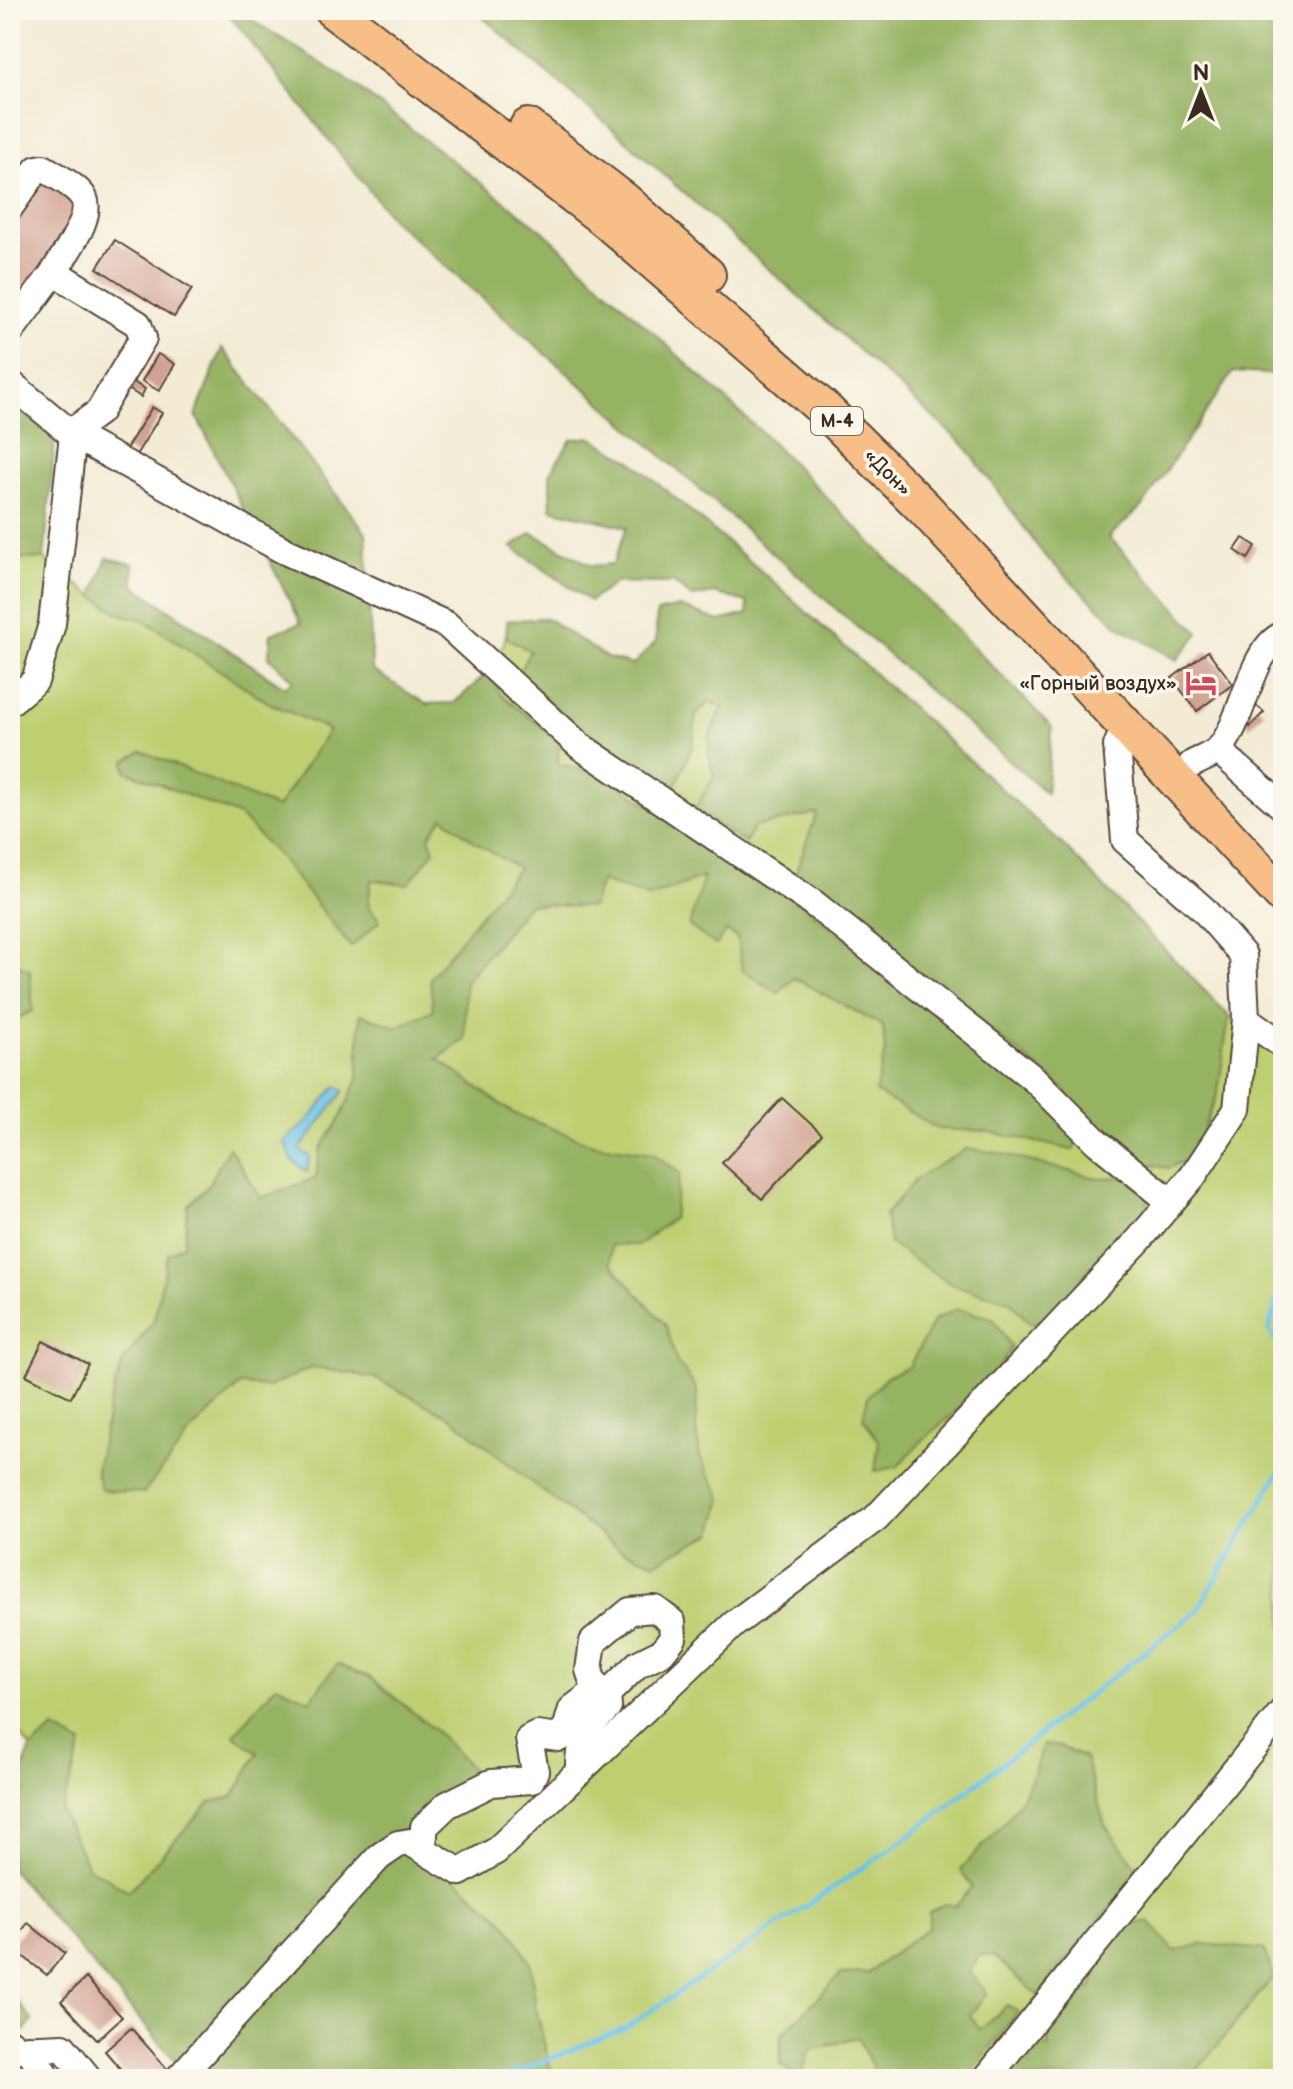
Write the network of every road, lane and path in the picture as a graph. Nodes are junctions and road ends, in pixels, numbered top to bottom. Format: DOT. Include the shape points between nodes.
graph roads {
  1 [pos="333,10"];
  2 [pos="372,10"];
  3 [pos="10,207"];
  4 [pos="54,272"];
  5 [pos="10,332"];
  6 [pos="10,383"];
  7 [pos="71,434"];
  8 [pos="1283,635"];
  9 [pos="10,702"];
  10 [pos="1126,724"];
  11 [pos="1205,757"];
  12 [pos="1283,807"];
  13 [pos="1283,860"];
  14 [pos="1283,896"];
  15 [pos="1246,1019"];
  16 [pos="1283,1045"];
  17 [pos="1171,1202"];
  18 [pos="1283,1711"];
  19 [pos="579,1772"];
  20 [pos="424,1849"];
  21 [pos="19,2045"];
  22 [pos="48,2079"];
  23 [pos="89,2079"];
  24 [pos="178,2079"];
  25 [pos="986,2079"];
  1 -- 10 [label="highway, «Дон» / М-4" via="606,220 825,410"];
  2 -- 11 [label="highway, «Дон» / М-4" via="623,200 842,394"];
  3 -- 4 [label="street" via="37,169 81,193 87,215"];
  4 -- 5 [label="street"];
  4 -- 7 [label="street" via="138,324 143,338 99,412"];
  6 -- 7 [label="street"];
  7 -- 9 [label="street" via="52,624 35,681"];
  7 -- 17 [label="street" via="285,551 447,625 580,746 813,903 1035,1080 1097,1142"];
  8 -- 11 [label="street" via="1259,660 1241,712"];
  10 -- 14 [label="highway, «Дон» / М-4"];
  10 -- 15 [label="street" via="1117,746 1125,840 1203,909 1243,955"];
  11 -- 12 [label="street"];
  11 -- 13 [label="highway, «Дон» / М-4"];
  15 -- 16 [label="street"];
  15 -- 17 [label="street" via="1237,1109"];
  17 -- 19 [label="street" via="876,1518 734,1624"];
  18 -- 25 [label="street"];
  19 -- 20 [label="street" via="496,1851 460,1872"];
  19 -- 20 [label="street" via="578,1746 608,1707 601,1692 572,1709 559,1738 529,1739 535,1771 531,1780 491,1783 447,1805 424,1827"];
  20 -- 24 [label="street" via="410,1842 398,1844 379,1857"];
  21 -- 22 [label="street"];
  21 -- 23 [label="street" via="63,2047"];
}
